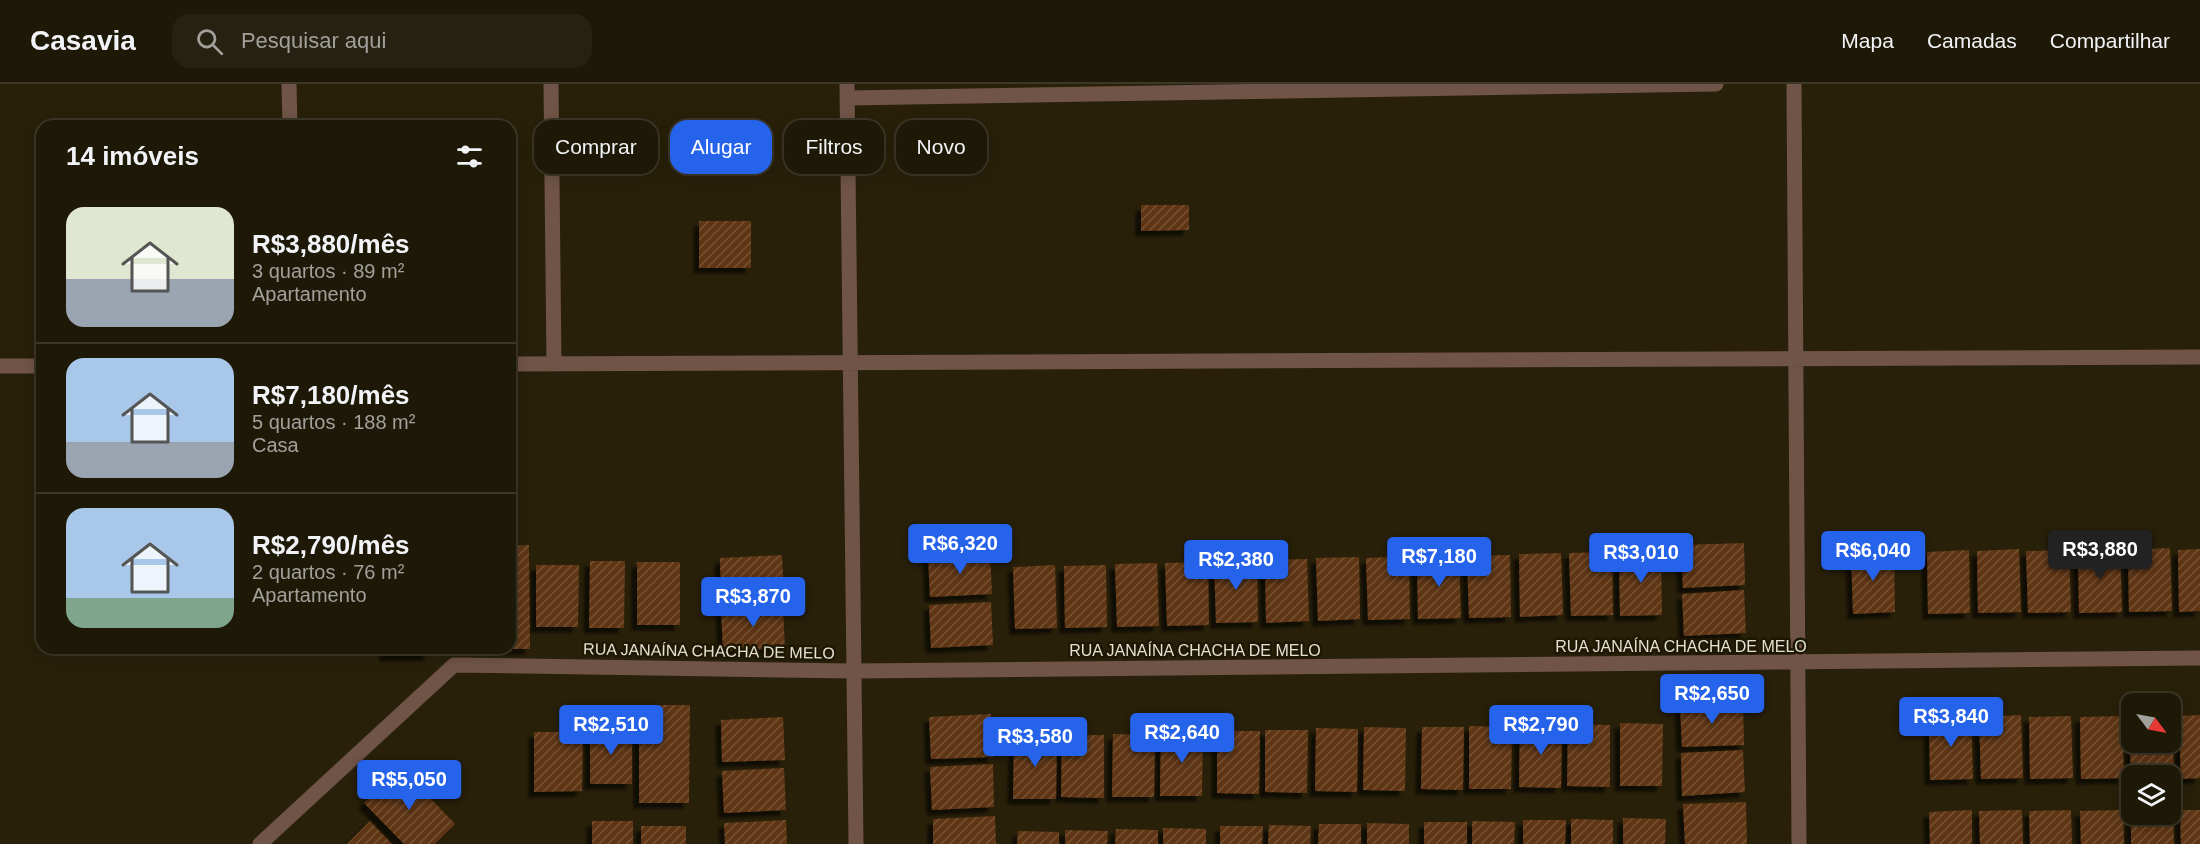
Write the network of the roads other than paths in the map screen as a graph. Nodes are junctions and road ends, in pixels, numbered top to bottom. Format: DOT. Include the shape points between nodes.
graph roads {
  1 [pos="289,84"];
  2 [pos="552,84"];
  3 [pos="1716,84"];
  4 [pos="1794,84"];
  5 [pos="847,91"];
  6 [pos="290,120"];
  7 [pos="2200,357"];
  8 [pos="1795,358"];
  9 [pos="849,362"];
  10 [pos="516,364"];
  11 [pos="554,364"];
  12 [pos="0,366"];
  13 [pos="36,366"];
  14 [pos="2200,658"];
  15 [pos="1797,663"];
  16 [pos="853,671"];
  17 [pos="260,844"];
  18 [pos="856,844"];
  19 [pos="1799,844"];
  1 -- 6 [label="street"];
  2 -- 11 [label="street"];
  3 -- 5 [label="street"];
  4 -- 8 [label="street"];
  5 -- 9 [label="street"];
  7 -- 8 [label="street"];
  8 -- 9 [label="street"];
  8 -- 15 [label="street"];
  9 -- 11 [label="street"];
  9 -- 16 [label="street"];
  10 -- 11 [label="street"];
  12 -- 13 [label="street"];
  14 -- 15 [label="street, RUA JANAÍNA CHACHA DE MELO"];
  15 -- 16 [label="street, RUA JANAÍNA CHACHA DE MELO"];
  15 -- 19 [label="street"];
  16 -- 17 [label="street, RUA JANAÍNA CHACHA DE MELO" via="454,666"];
  16 -- 18 [label="street"];
}
